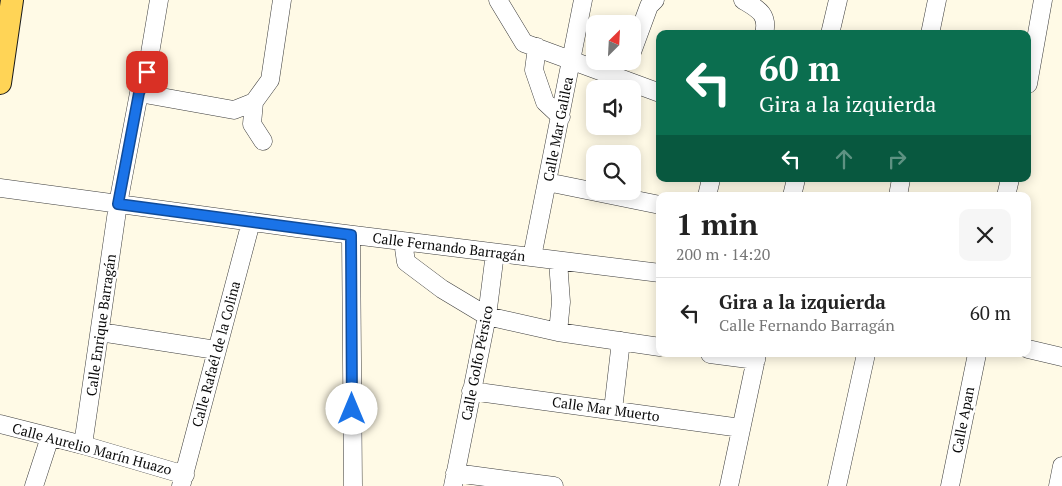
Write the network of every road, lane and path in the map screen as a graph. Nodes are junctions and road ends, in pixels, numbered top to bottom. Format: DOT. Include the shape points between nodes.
graph roads {
  1 [pos="12,0"];
  2 [pos="160,0"];
  3 [pos="498,0"];
  4 [pos="583,0"];
  5 [pos="654,0"];
  6 [pos="743,0"];
  7 [pos="838,0"];
  8 [pos="937,0"];
  9 [pos="1043,0"];
  10 [pos="276,1"];
  11 [pos="641,28"];
  12 [pos="765,30"];
  13 [pos="831,30"];
  14 [pos="931,30"];
  15 [pos="537,47"];
  16 [pos="572,60"];
  17 [pos="1031,67"];
  18 [pos="626,70"];
  19 [pos="623,80"];
  20 [pos="0,83"];
  21 [pos="641,86"];
  22 [pos="656,92"];
  23 [pos="139,93"];
  24 [pos="254,102"];
  25 [pos="560,117"];
  26 [pos="263,141"];
  27 [pos="547,182"];
  28 [pos="0,188"];
  29 [pos="118,204"];
  30 [pos="656,204"];
  31 [pos="251,222"];
  32 [pos="351,235"];
  33 [pos="403,241"];
  34 [pos="495,253"];
  35 [pos="532,257"];
  36 [pos="558,261"];
  37 [pos="656,273"];
  38 [pos="487,316"];
  39 [pos="100,332"];
  40 [pos="558,332"];
  41 [pos="621,341"];
  42 [pos="656,346"];
  43 [pos="216,350"];
  44 [pos="1031,350"];
  45 [pos="757,357"];
  46 [pos="865,357"];
  47 [pos="976,357"];
  48 [pos="1062,357"];
  49 [pos="471,391"];
  50 [pos="613,410"];
  51 [pos="0,424"];
  52 [pos="741,428"];
  53 [pos="50,437"];
  54 [pos="83,445"];
  55 [pos="1062,466"];
  56 [pos="183,480"];
  57 [pos="454,480"];
  58 [pos="34,486"];
  59 [pos="353,486"];
  60 [pos="554,486"];
  61 [pos="729,486"];
  62 [pos="837,486"];
  63 [pos="950,486"];
  64 [pos="1058,486"];
  1 -- 20 [label="main road"];
  2 -- 23 [label="street, Calle Enrique Barragán" via="147,72"];
  3 -- 15 [label="street" via="524,43"];
  4 -- 16 [label="street, Calle Mar Galilea"];
  5 -- 11 [label="street"];
  6 -- 12 [label="street" via="760,10"];
  7 -- 13 [label="street"];
  8 -- 14 [label="street"];
  9 -- 17 [label="street"];
  10 -- 24 [label="street" via="270,80"];
  15 -- 16 [label="street"];
  15 -- 25 [label="street" via="536,78 545,102"];
  16 -- 19 [label="street"];
  16 -- 25 [label="street, Calle Mar Galilea"];
  18 -- 19 [label="street"];
  21 -- 22 [label="street"];
  23 -- 24 [label="street" via="234,110"];
  23 -- 29 [label="street, Calle Enrique Barragán"];
  24 -- 26 [label="street" via="252,124"];
  25 -- 27 [label="street, Calle Mar Galilea"];
  27 -- 30 [label="street"];
  27 -- 35 [label="street, Calle Mar Galilea"];
  28 -- 29 [label="street, Calle Fernando Barragán"];
  29 -- 31 [label="street, Calle Fernando Barragán"];
  29 -- 39 [label="street, Calle Enrique Barragán"];
  31 -- 32 [label="street, Calle Fernando Barragán"];
  31 -- 43 [label="street, Calle Rafaél de la Colina"];
  32 -- 33 [label="street, Calle Fernando Barragán"];
  32 -- 59 [label="street"];
  33 -- 34 [label="street, Calle Fernando Barragán"];
  33 -- 38 [label="street" via="406,262 442,290"];
  34 -- 35 [label="street, Calle Fernando Barragán"];
  34 -- 38 [label="street, Calle Golfo Pérsico"];
  35 -- 36 [label="street, Calle Fernando Barragán"];
  36 -- 37 [label="street, Calle Fernando Barragán"];
  36 -- 40 [label="street" via="562,302"];
  38 -- 40 [label="street"];
  38 -- 49 [label="street, Calle Golfo Pérsico"];
  39 -- 43 [label="street"];
  39 -- 54 [label="street, Calle Enrique Barragán"];
  40 -- 41 [label="street"];
  41 -- 42 [label="street"];
  41 -- 50 [label="street"];
  43 -- 56 [label="street, Calle Rafaél de la Colina"];
  44 -- 48 [label="street"];
  45 -- 52 [label="street"];
  46 -- 62 [label="street"];
  47 -- 63 [label="street, Calle Apan"];
  49 -- 50 [label="street, Calle Mar Muerto"];
  49 -- 57 [label="street, Calle Golfo Pérsico"];
  50 -- 52 [label="street, Calle Mar Muerto"];
  51 -- 53 [label="street, Calle Aurelio Marín Huazo"];
  52 -- 61 [label="street"];
  53 -- 54 [label="street, Calle Aurelio Marín Huazo"];
  53 -- 58 [label="street"];
  54 -- 56 [label="street, Calle Aurelio Marín Huazo"];
  55 -- 64 [label="street"];
  57 -- 60 [label="street"];
}
